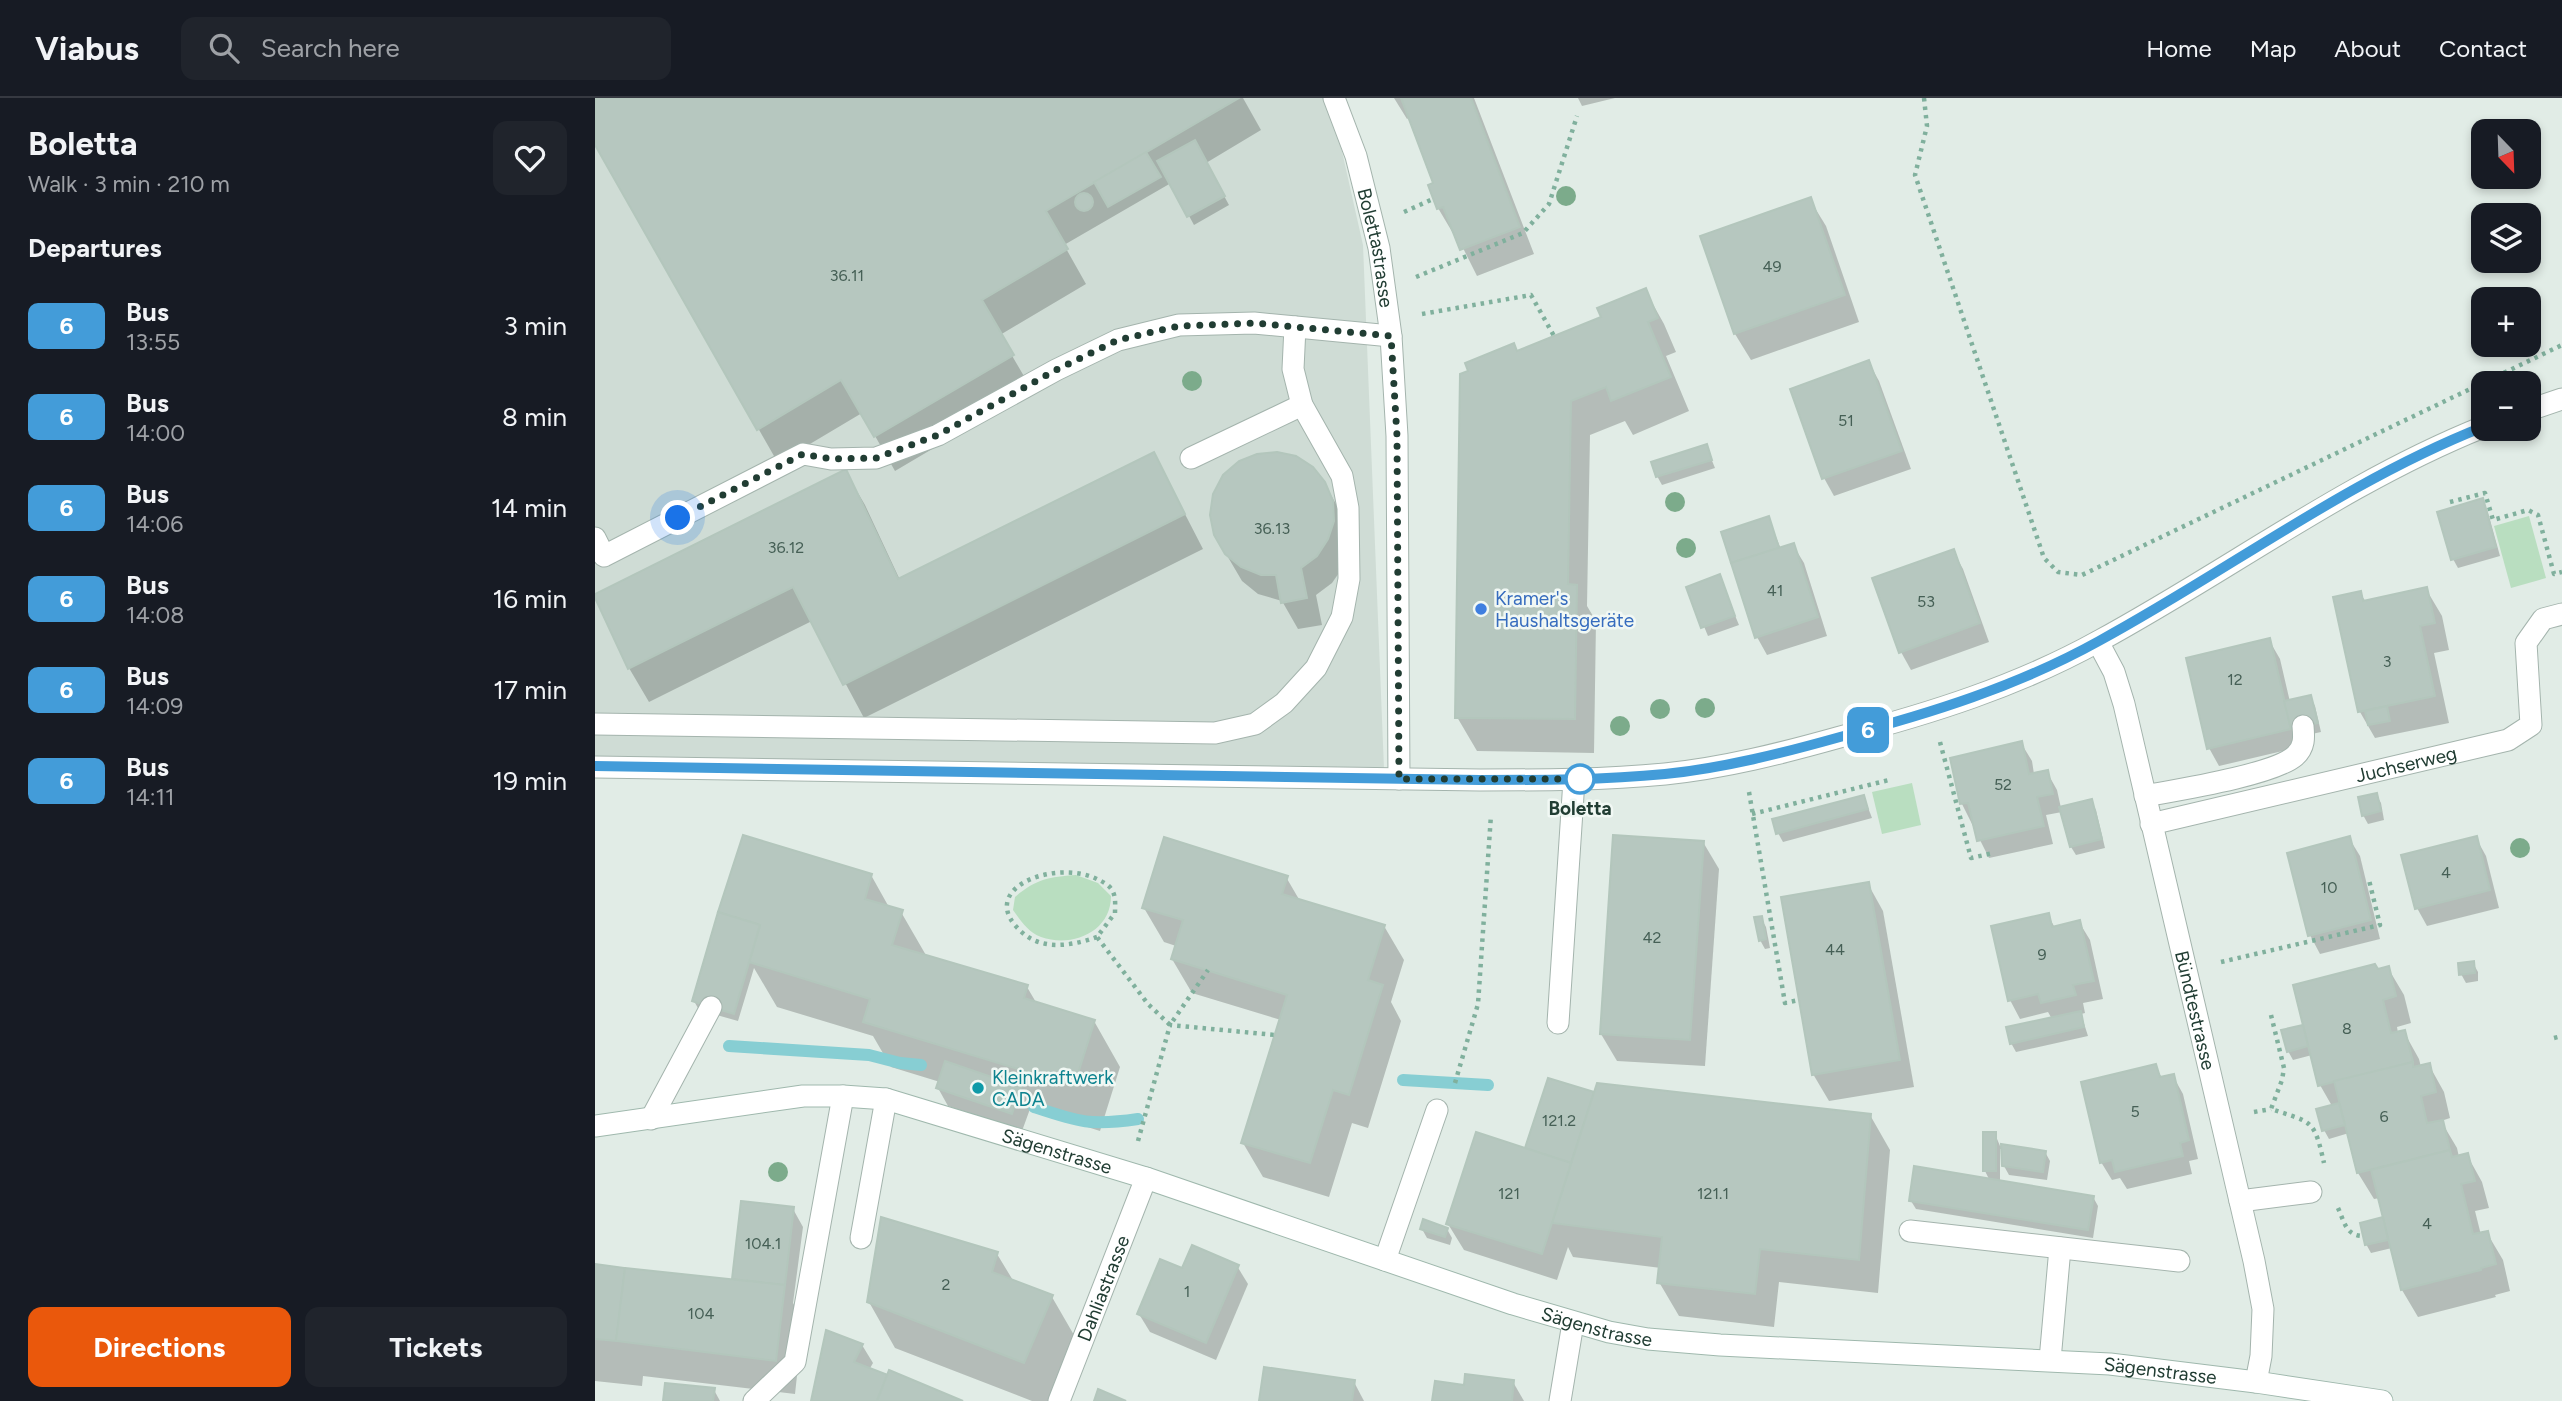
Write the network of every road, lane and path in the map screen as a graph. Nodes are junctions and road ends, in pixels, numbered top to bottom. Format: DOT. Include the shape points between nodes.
graph roads {
  1 [pos="1334,98"];
  2 [pos="1924,98"];
  3 [pos="1577,116"];
  4 [pos="1433,199"];
  5 [pos="1400,213"];
  6 [pos="1412,279"];
  7 [pos="1419,314"];
  8 [pos="1295,327"];
  9 [pos="1391,336"];
  10 [pos="1554,336"];
  11 [pos="2562,345"];
  12 [pos="2562,399"];
  13 [pos="1302,405"];
  14 [pos="2541,406"];
  15 [pos="2471,432"];
  16 [pos="1191,457"];
  17 [pos="2450,502"];
  18 [pos="598,551"];
  19 [pos="2562,572"];
  20 [pos="2562,614"];
  21 [pos="2098,642"];
  22 [pos="595,724"];
  23 [pos="2303,726"];
  24 [pos="1939,736"];
  25 [pos="1745,760"];
  26 [pos="595,766"];
  27 [pos="1399,779"];
  28 [pos="1574,780"];
  29 [pos="1889,780"];
  30 [pos="2145,796"];
  31 [pos="1752,814"];
  32 [pos="1491,815"];
  33 [pos="2151,824"];
  34 [pos="1993,853"];
  35 [pos="2369,880"];
  36 [pos="1097,937"];
  37 [pos="2221,962"];
  38 [pos="1208,970"];
  39 [pos="1799,1000"];
  40 [pos="712,1007"];
  41 [pos="2271,1015"];
  42 [pos="1558,1023"];
  43 [pos="1170,1025"];
  44 [pos="1275,1035"];
  45 [pos="2562,1036"];
  46 [pos="2554,1038"];
  47 [pos="1457,1075"];
  48 [pos="843,1096"];
  49 [pos="886,1100"];
  50 [pos="2271,1109"];
  51 [pos="1437,1110"];
  52 [pos="2254,1112"];
  53 [pos="651,1119"];
  54 [pos="595,1126"];
  55 [pos="2326,1171"];
  56 [pos="1138,1175"];
  57 [pos="2311,1192"];
  58 [pos="2240,1201"];
  59 [pos="2338,1207"];
  60 [pos="1910,1231"];
  61 [pos="2363,1236"];
  62 [pos="861,1238"];
  63 [pos="2060,1248"];
  64 [pos="1385,1260"];
  65 [pos="2179,1261"];
  66 [pos="1573,1323"];
  67 [pos="2050,1360"];
  68 [pos="2256,1382"];
  69 [pos="754,1401"];
  70 [pos="1059,1401"];
  71 [pos="1560,1401"];
  72 [pos="2382,1401"];
  1 -- 9 [label="street, Bolettastrasse" via="1356,156 1379,248"];
  2 -- 11 [label="path" via="1927,126 1915,175 2043,558 2058,572 2082,575"];
  3 -- 6 [label="path" via="1549,204 1524,233"];
  4 -- 5 [label="path"];
  7 -- 10 [label="path" via="1531,295"];
  8 -- 9 [label="street"];
  8 -- 13 [label="street" via="1293,369"];
  8 -- 18 [label="street" via="1254,323 1179,326 1118,340 938,435 876,458 803,454"];
  9 -- 27 [label="street, Bolettastrasse" via="1397,436"];
  12 -- 14 [label="street"];
  13 -- 16 [label="street"];
  13 -- 22 [label="street" via="1342,476 1348,508 1349,579 1342,617 1316,668 1284,703 1255,724 1215,733"];
  15 -- 21 [label="street" via="2354,488"];
  17 -- 19 [label="path" via="2485,493 2493,520 2528,510 2537,515 2554,574"];
  20 -- 33 [label="street, Juchserweg" via="2543,619 2526,643 2531,725 2508,740"];
  21 -- 25 [label="street" via="1933,712"];
  21 -- 30 [label="street, Bündtestrasse" via="2124,704"];
  23 -- 30 [label="street" via="2304,742 2297,755 2286,761 2265,770"];
  24 -- 34 [label="path" via="1971,858"];
  25 -- 28 [label="street" via="1666,774"];
  25 -- 31 [label="path"];
  26 -- 27 [label="street"];
  27 -- 28 [label="street"];
  28 -- 42 [label="street"];
  29 -- 31 [label="path"];
  30 -- 33 [label="street, Bündtestrasse"];
  31 -- 39 [label="path" via="1785,1003"];
  32 -- 47 [label="path" via="1478,1004"];
  33 -- 58 [label="street, Bündtestrasse"];
  35 -- 37 [label="path" via="2379,925"];
  36 -- 36 [label="path" via="1115,913 1113,891 1085,873 1068,870 1036,876 1023,882 1007,902 1015,926 1029,937 1057,945"];
  36 -- 43 [label="path" via="1148,1004"];
  38 -- 43 [label="path"];
  40 -- 53 [label="street"];
  41 -- 50 [label="path" via="2284,1068"];
  43 -- 44 [label="path"];
  43 -- 56 [label="path"];
  45 -- 46 [label="path"];
  48 -- 49 [label="street, Sägenstrasse"];
  48 -- 53 [label="street, Sägenstrasse" via="803,1096"];
  48 -- 69 [label="street" via="795,1362"];
  49 -- 56 [label="street, Sägenstrasse"];
  49 -- 62 [label="street"];
  50 -- 52 [label="path"];
  50 -- 55 [label="path" via="2310,1122 2318,1133"];
  51 -- 64 [label="street"];
  53 -- 54 [label="street, Sägenstrasse"];
  56 -- 64 [label="street, Sägenstrasse"];
  56 -- 70 [label="street, Dahliastrasse"];
  57 -- 58 [label="street"];
  58 -- 68 [label="street, Bündtestrasse" via="2263,1310"];
  59 -- 61 [label="path" via="2349,1232"];
  60 -- 63 [label="street"];
  63 -- 65 [label="street"];
  63 -- 67 [label="street"];
  64 -- 66 [label="street, Sägenstrasse"];
  66 -- 67 [label="street, Sägenstrasse" via="1648,1339 1720,1345"];
  66 -- 71 [label="street"];
  67 -- 68 [label="street, Sägenstrasse"];
  68 -- 72 [label="street, Sägenstrasse"];
}
